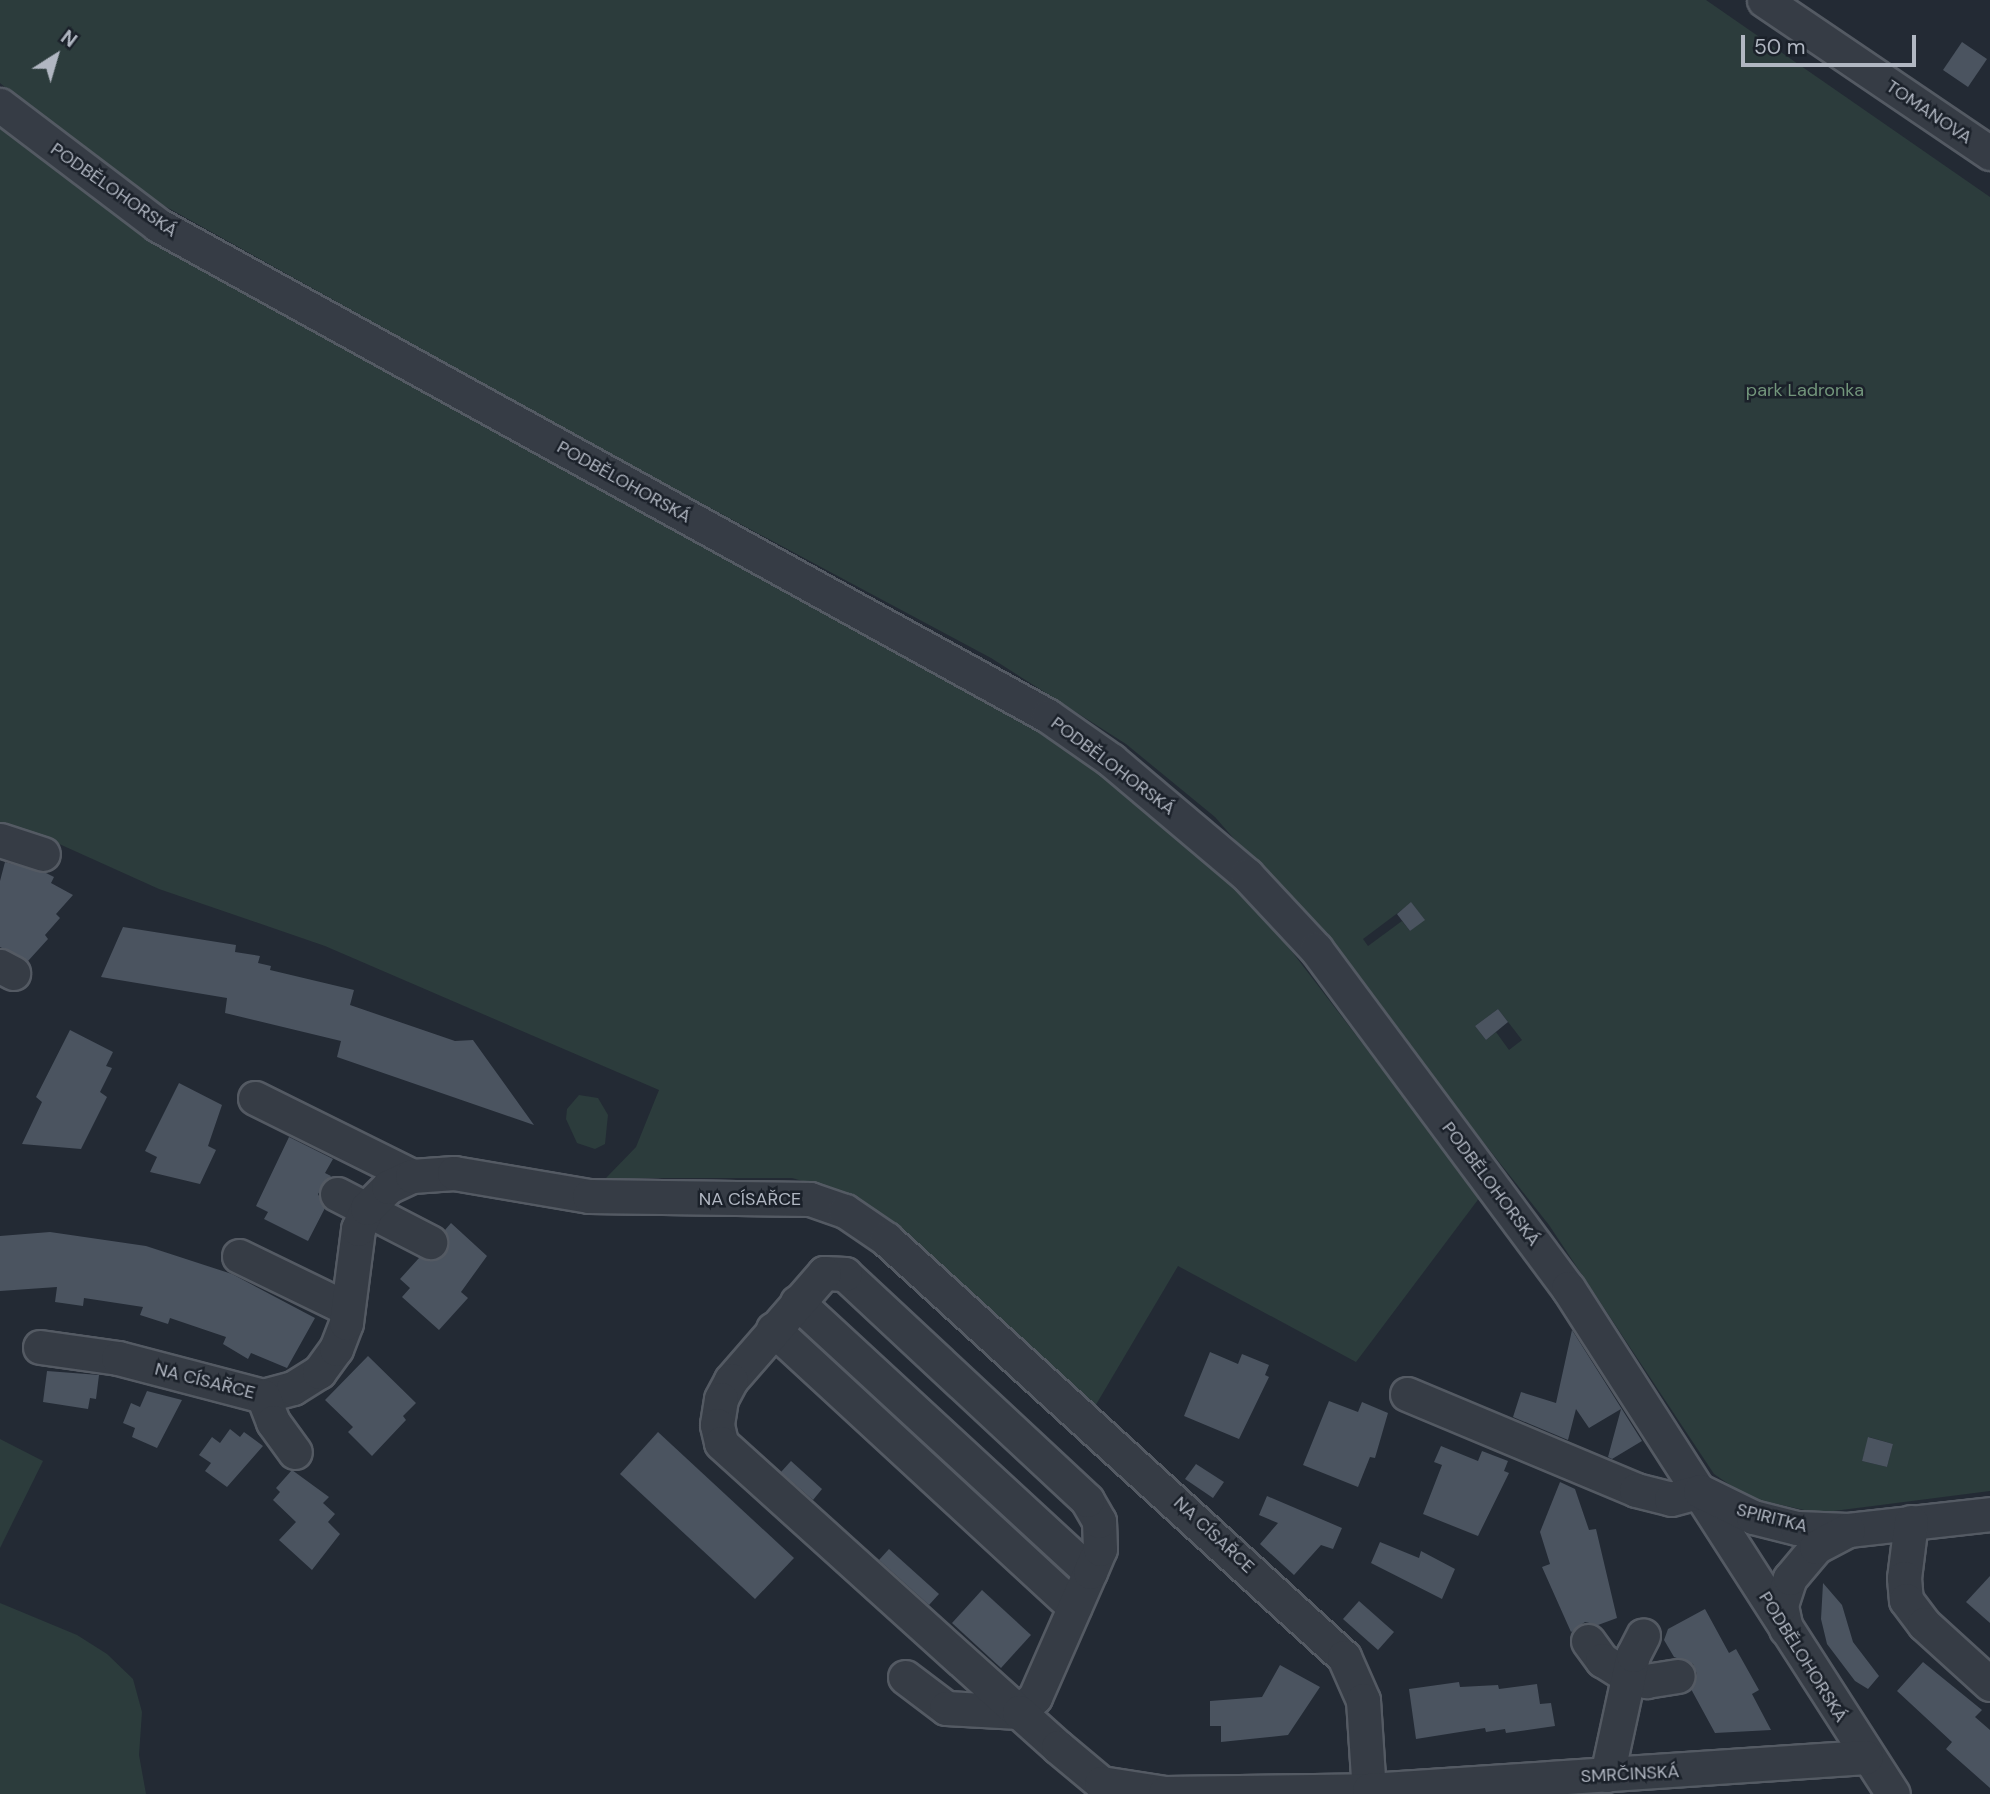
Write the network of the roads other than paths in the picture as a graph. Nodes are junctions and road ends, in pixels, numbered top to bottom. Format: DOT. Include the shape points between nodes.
graph roads {
  1 [pos="1764,0"];
  2 [pos="0,105"];
  3 [pos="1990,153"];
  4 [pos="0,839"];
  5 [pos="43,854"];
  6 [pos="255,1098"];
  7 [pos="412,1176"];
  8 [pos="337,1194"];
  9 [pos="367,1208"];
  10 [pos="430,1242"];
  11 [pos="239,1256"];
  12 [pos="797,1302"];
  13 [pos="346,1308"];
  14 [pos="773,1329"];
  15 [pos="40,1347"];
  16 [pos="1407,1394"];
  17 [pos="263,1396"];
  18 [pos="295,1452"];
  19 [pos="1700,1491"];
  20 [pos="1990,1514"];
  21 [pos="1911,1522"];
  22 [pos="1848,1530"];
  23 [pos="1090,1572"];
  24 [pos="1790,1578"];
  25 [pos="1755,1579"];
  26 [pos="1074,1606"];
  27 [pos="1643,1635"];
  28 [pos="1787,1635"];
  29 [pos="1588,1641"];
  30 [pos="1628,1676"];
  31 [pos="1678,1676"];
  32 [pos="905,1677"];
  33 [pos="1990,1684"];
  34 [pos="1019,1712"];
  35 [pos="1866,1758"];
  36 [pos="1607,1775"];
  37 [pos="1576,1785"];
  38 [pos="1369,1792"];
  39 [pos="1893,1794"];
  1 -- 3 [label="street, TOMANOVA"];
  2 -- 19 [label="street, PODBĚLOHORSKÁ" via="158,225 1048,716 1165,803 1247,875 1317,949 1568,1288"];
  4 -- 5 [label="street"];
  6 -- 7 [label="street"];
  7 -- 9 [label="street, NA CÍSAŘCE" via="388,1187"];
  7 -- 38 [label="street, NA CÍSAŘCE" via="454,1173 589,1196 773,1195 810,1199 845,1211 886,1239 1344,1657 1363,1700"];
  8 -- 9 [label="street"];
  9 -- 10 [label="street"];
  9 -- 13 [label="street, NA CÍSAŘCE" via="358,1229"];
  11 -- 13 [label="street"];
  12 -- 14 [label="street"];
  12 -- 23 [label="street"];
  12 -- 23 [label="street" via="824,1273 845,1274 1087,1500 1099,1521 1100,1549"];
  13 -- 17 [label="street, NA CÍSAŘCE" via="336,1349 319,1372 293,1388"];
  14 -- 26 [label="street"];
  14 -- 34 [label="street" via="720,1399 717,1425 721,1443"];
  15 -- 17 [label="street, NA CÍSAŘCE" via="118,1358"];
  16 -- 19 [label="street" via="1636,1490 1671,1499"];
  17 -- 18 [label="street" via="273,1422"];
  19 -- 22 [label="street, SPIRITKA" via="1754,1517 1797,1528"];
  19 -- 25 [label="street, PODBĚLOHORSKÁ"];
  20 -- 21 [label="street, SPIRITKA"];
  21 -- 22 [label="street, SPIRITKA"];
  21 -- 33 [label="street" via="1906,1600 1924,1624"];
  22 -- 24 [label="street, SPIRITKA" via="1816,1547"];
  23 -- 26 [label="street"];
  24 -- 25 [label="street"];
  24 -- 28 [label="street, SPIRITKA" via="1782,1605"];
  25 -- 28 [label="street, PODBĚLOHORSKÁ"];
  26 -- 34 [label="street" via="1035,1697"];
  27 -- 30 [label="street"];
  28 -- 35 [label="street, PODBĚLOHORSKÁ"];
  29 -- 30 [label="street" via="1602,1660"];
  30 -- 31 [label="street" via="1646,1682"];
  30 -- 36 [label="street"];
  32 -- 34 [label="street" via="946,1708"];
  34 -- 38 [label="street, SMRČINSKÁ" via="1101,1783 1179,1793"];
  35 -- 36 [label="street, SMRČINSKÁ"];
  35 -- 39 [label="street, PODBĚLOHORSKÁ"];
  36 -- 37 [label="street, SMRČINSKÁ"];
  37 -- 38 [label="street, SMRČINSKÁ"];
}
